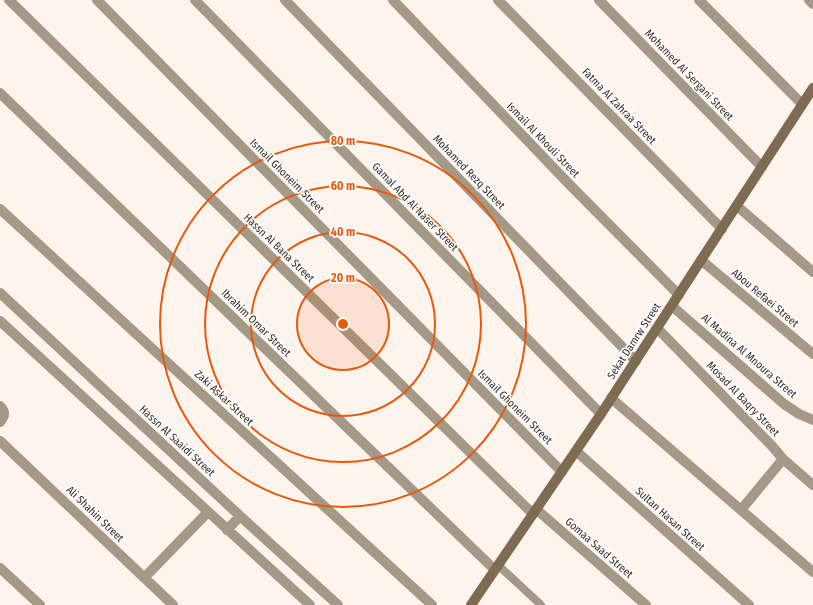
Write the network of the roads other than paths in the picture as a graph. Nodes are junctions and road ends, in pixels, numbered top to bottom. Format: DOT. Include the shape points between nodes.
graph roads {
  1 [pos="9,0"];
  2 [pos="97,0"];
  3 [pos="195,0"];
  4 [pos="285,0"];
  5 [pos="393,0"];
  6 [pos="498,0"];
  7 [pos="599,0"];
  8 [pos="699,0"];
  9 [pos="809,0"];
  10 [pos="813,4"];
  11 [pos="813,88"];
  12 [pos="0,93"];
  13 [pos="802,104"];
  14 [pos="762,167"];
  15 [pos="737,206"];
  16 [pos="0,208"];
  17 [pos="722,229"];
  18 [pos="701,260"];
  19 [pos="813,272"];
  20 [pos="0,293"];
  21 [pos="679,295"];
  22 [pos="672,306"];
  23 [pos="0,321"];
  24 [pos="657,328"];
  25 [pos="813,354"];
  26 [pos="636,361"];
  27 [pos="611,398"];
  28 [pos="0,406"];
  29 [pos="601,414"];
  30 [pos="813,420"];
  31 [pos="0,422"];
  32 [pos="0,441"];
  33 [pos="576,451"];
  34 [pos="784,459"];
  35 [pos="562,472"];
  36 [pos="813,484"];
  37 [pos="741,510"];
  38 [pos="535,511"];
  39 [pos="208,512"];
  40 [pos="240,516"];
  41 [pos="227,530"];
  42 [pos="0,568"];
  43 [pos="496,568"];
  44 [pos="813,572"];
  45 [pos="144,578"];
  46 [pos="40,605"];
  47 [pos="173,605"];
  48 [pos="310,605"];
  49 [pos="338,605"];
  50 [pos="432,605"];
  51 [pos="471,605"];
  52 [pos="541,605"];
  53 [pos="646,605"];
  54 [pos="749,605"];
  1 -- 38 [label="street, Hassn Al Bana Street"];
  2 -- 35 [label="street, Ismail Ghoneim Street"];
  3 -- 29 [label="street, Gamal Abd Al Naser Street"];
  4 -- 26 [label="street, Mohamed Rezq Street"];
  5 -- 21 [label="street, Ismail Al Khouli Street"];
  6 -- 17 [label="street, Fatma Al Zahraa Street"];
  7 -- 14 [label="street, Mohamed Al Sergani Street"];
  8 -- 13 [label="street"];
  9 -- 10 [label="street"];
  11 -- 13 [label="main road, Sekat Damrw Street"];
  12 -- 43 [label="street, Ibrahim Omar Street"];
  13 -- 14 [label="main road, Sekat Damrw Street"];
  14 -- 15 [label="main road, Sekat Damrw Street"];
  15 -- 17 [label="main road, Sekat Damrw Street"];
  15 -- 19 [label="street"];
  16 -- 50 [label="street, Zaki Askar Street"];
  17 -- 18 [label="main road, Sekat Damrw Street"];
  18 -- 21 [label="main road, Sekat Damrw Street"];
  18 -- 25 [label="street, Abou Refaei Street"];
  20 -- 40 [label="street, Hassn Al Saaidi Street"];
  21 -- 22 [label="main road, Sekat Damrw Street"];
  22 -- 24 [label="main road, Sekat Damrw Street"];
  22 -- 30 [label="street, Al Madina Al Mnoura Street" via="784,404"];
  23 -- 39 [label="street"];
  24 -- 26 [label="main road, Sekat Damrw Street"];
  24 -- 34 [label="street, Mosad Al Baqry Street"];
  26 -- 27 [label="main road, Sekat Damrw Street"];
  27 -- 29 [label="main road, Sekat Damrw Street"];
  27 -- 37 [label="street"];
  28 -- 31 [label="street" via="5,412"];
  29 -- 33 [label="main road, Sekat Damrw Street"];
  32 -- 45 [label="street, Ali Shahin Street"];
  33 -- 35 [label="main road, Sekat Damrw Street"];
  33 -- 54 [label="street, Sultan Hasan Street"];
  34 -- 36 [label="street, Mosad Al Baqry Street"];
  34 -- 37 [label="street"];
  35 -- 38 [label="main road, Sekat Damrw Street"];
  37 -- 44 [label="street"];
  38 -- 43 [label="main road, Sekat Damrw Street"];
  38 -- 53 [label="street, Gomaa Saad Street"];
  39 -- 41 [label="street"];
  39 -- 45 [label="street"];
  40 -- 41 [label="street"];
  40 -- 49 [label="street, Hassn Al Saaidi Street"];
  41 -- 48 [label="street"];
  42 -- 46 [label="street"];
  43 -- 51 [label="main road, Sekat Damrw Street"];
  43 -- 52 [label="lane"];
  45 -- 47 [label="street, Ali Shahin Street"];
}
